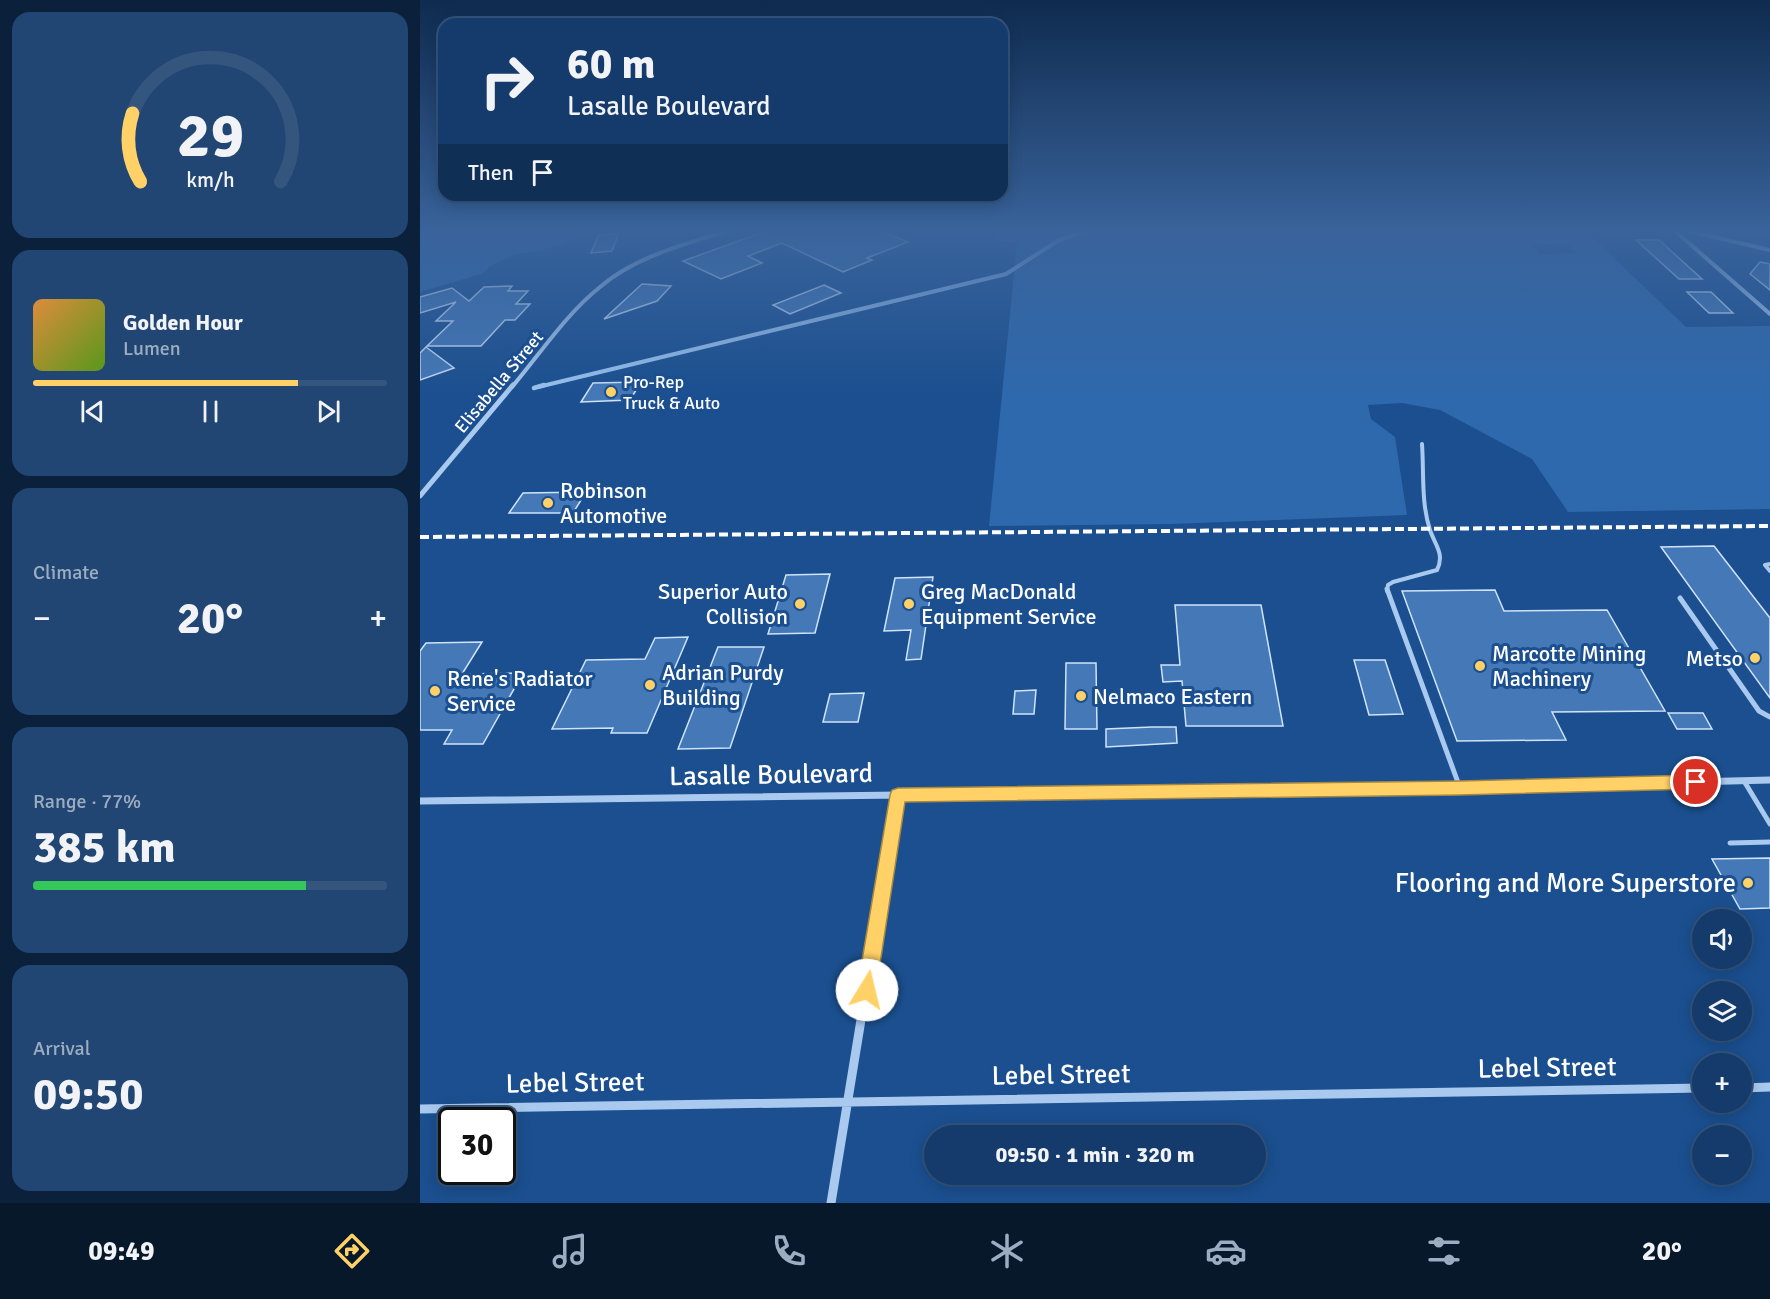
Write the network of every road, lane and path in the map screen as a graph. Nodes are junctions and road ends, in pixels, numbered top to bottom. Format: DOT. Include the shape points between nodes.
graph roads {
  1 [pos="600,286"];
  2 [pos="1738,286"];
  3 [pos="1770,314"];
  4 [pos="1422,444"];
  5 [pos="420,496"];
  6 [pos="1770,564"];
  7 [pos="1770,571"];
  8 [pos="1680,598"];
  9 [pos="1770,717"];
  10 [pos="1770,780"];
  11 [pos="1744,781"];
  12 [pos="1460,788"];
  13 [pos="898,795"];
  14 [pos="420,801"];
  15 [pos="1770,824"];
  16 [pos="1770,842"];
  17 [pos="1730,843"];
  18 [pos="1692,1088"];
  19 [pos="1752,1088"];
  20 [pos="1770,1088"];
  21 [pos="849,1101"];
  22 [pos="420,1109"];
  23 [pos="831,1203"];
  1 -- 5 [label="street, Elisabella Street"];
  2 -- 3 [label="street"];
  4 -- 12 [label="lane" via="1430,530 1442,557 1440,566 1424,575 1396,580 1388,585 1387,592"];
  6 -- 7 [label="lane" via="1765,565"];
  8 -- 9 [label="lane" via="1759,711"];
  10 -- 11 [label="street, Lasalle Boulevard"];
  11 -- 12 [label="street, Lasalle Boulevard"];
  11 -- 15 [label="lane"];
  12 -- 13 [label="street, Lasalle Boulevard"];
  13 -- 14 [label="street, Lasalle Boulevard"];
  13 -- 21 [label="street"];
  16 -- 17 [label="lane"];
  18 -- 21 [label="street, Lebel Street"];
  19 -- 20 [label="street"];
  21 -- 22 [label="street, Lebel Street"];
  21 -- 23 [label="street"];
}
